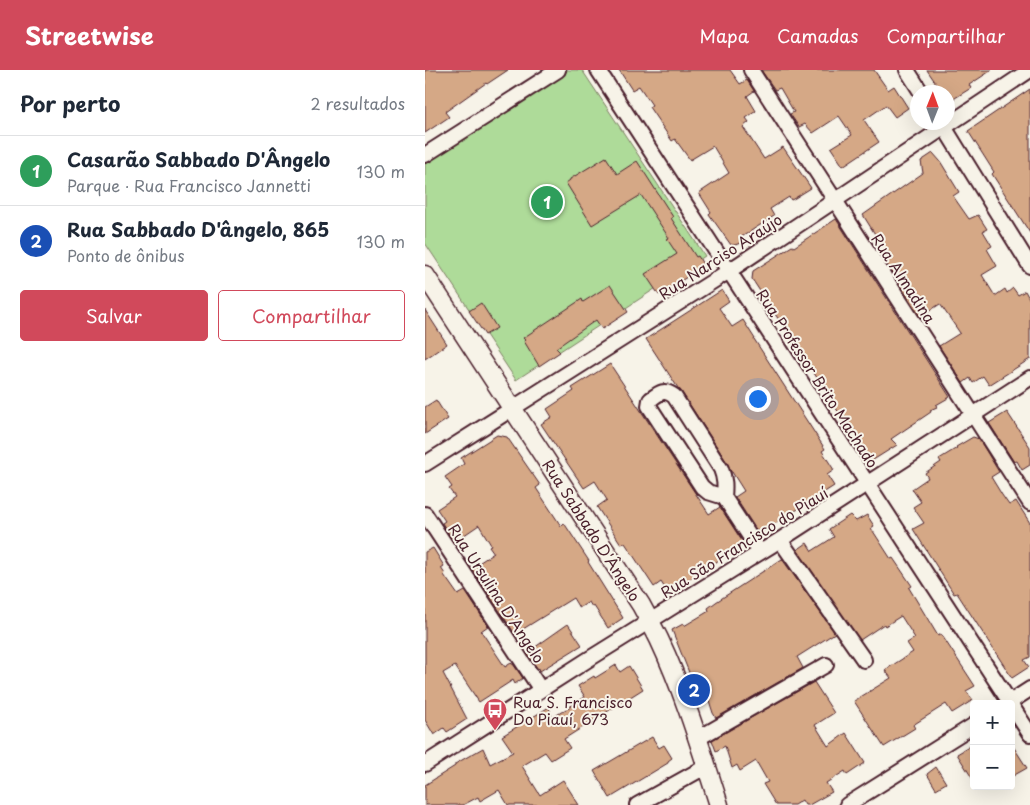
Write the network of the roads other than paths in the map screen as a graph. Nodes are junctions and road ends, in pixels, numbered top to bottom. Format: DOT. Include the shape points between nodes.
graph roads {
  1 [pos="558,70"];
  2 [pos="598,70"];
  3 [pos="751,70"];
  4 [pos="907,70"];
  5 [pos="1030,70"];
  6 [pos="917,85"];
  7 [pos="955,117"];
  8 [pos="936,130"];
  9 [pos="946,130"];
  10 [pos="425,155"];
  11 [pos="835,200"];
  12 [pos="1030,266"];
  13 [pos="729,271"];
  14 [pos="425,275"];
  15 [pos="1030,378"];
  16 [pos="513,409"];
  17 [pos="973,415"];
  18 [pos="425,464"];
  19 [pos="867,484"];
  20 [pos="723,497"];
  21 [pos="1030,503"];
  22 [pos="425,514"];
  23 [pos="780,540"];
  24 [pos="760,552"];
  25 [pos="649,621"];
  26 [pos="864,660"];
  27 [pos="826,665"];
  28 [pos="1030,689"];
  29 [pos="541,690"];
  30 [pos="1007,700"];
  31 [pos="1015,700"];
  32 [pos="1015,712"];
  33 [pos="970,728"];
  34 [pos="1030,734"];
  35 [pos="697,739"];
  36 [pos="426,761"];
  37 [pos="707,766"];
  38 [pos="637,805"];
  39 [pos="719,805"];
  40 [pos="847,805"];
  1 -- 10 [label="street"];
  2 -- 13 [label="street, Rua Professor Brito Machado"];
  3 -- 11 [label="street, Rua Almadina"];
  4 -- 6 [label="street"];
  5 -- 7 [label="street, Rua Narciso Araújo"];
  8 -- 11 [label="street, Rua Narciso Araújo"];
  9 -- 12 [label="street"];
  11 -- 13 [label="street, Rua Narciso Araújo"];
  11 -- 17 [label="street, Rua Almadina"];
  13 -- 16 [label="street, Rua Narciso Araújo"];
  13 -- 19 [label="street, Rua Professor Brito Machado"];
  14 -- 16 [label="street, Rua Sabbado D'Ângelo"];
  15 -- 17 [label="street, Rua São Francisco do Piauí"];
  16 -- 18 [label="street, Rua Narciso Araújo"];
  16 -- 25 [label="street, Rua Sabbado D'Ângelo"];
  17 -- 19 [label="street, Rua São Francisco do Piauí"];
  17 -- 21 [label="street, Rua Almadina"];
  19 -- 23 [label="street, Rua São Francisco do Piauí"];
  19 -- 30 [label="street, Rua Professor Brito Machado"];
  20 -- 20 [label="street" via="702,487 649,406 650,400 661,392 674,396 721,469 725,486"];
  20 -- 24 [label="street"];
  22 -- 29 [label="street, Rua Ursulina D'Angelo"];
  23 -- 24 [label="street, Rua São Francisco do Piauí"];
  23 -- 26 [label="street"];
  24 -- 25 [label="street, Rua São Francisco do Piauí"];
  25 -- 29 [label="street, Rua São Francisco do Piauí"];
  25 -- 35 [label="street, Rua Sabbado D'Ângelo" via="675,677"];
  27 -- 35 [label="street"];
  28 -- 31 [label="street"];
  29 -- 36 [label="street, Rua São Francisco do Piauí"];
  32 -- 34 [label="street, Rua Professor Brito Machado"];
  33 -- 40 [label="street"];
  35 -- 37 [label="street, Rua Sabbado D'Ângelo"];
  37 -- 38 [label="street"];
  37 -- 39 [label="street, Rua Sabbado D'Ângelo"];
}
